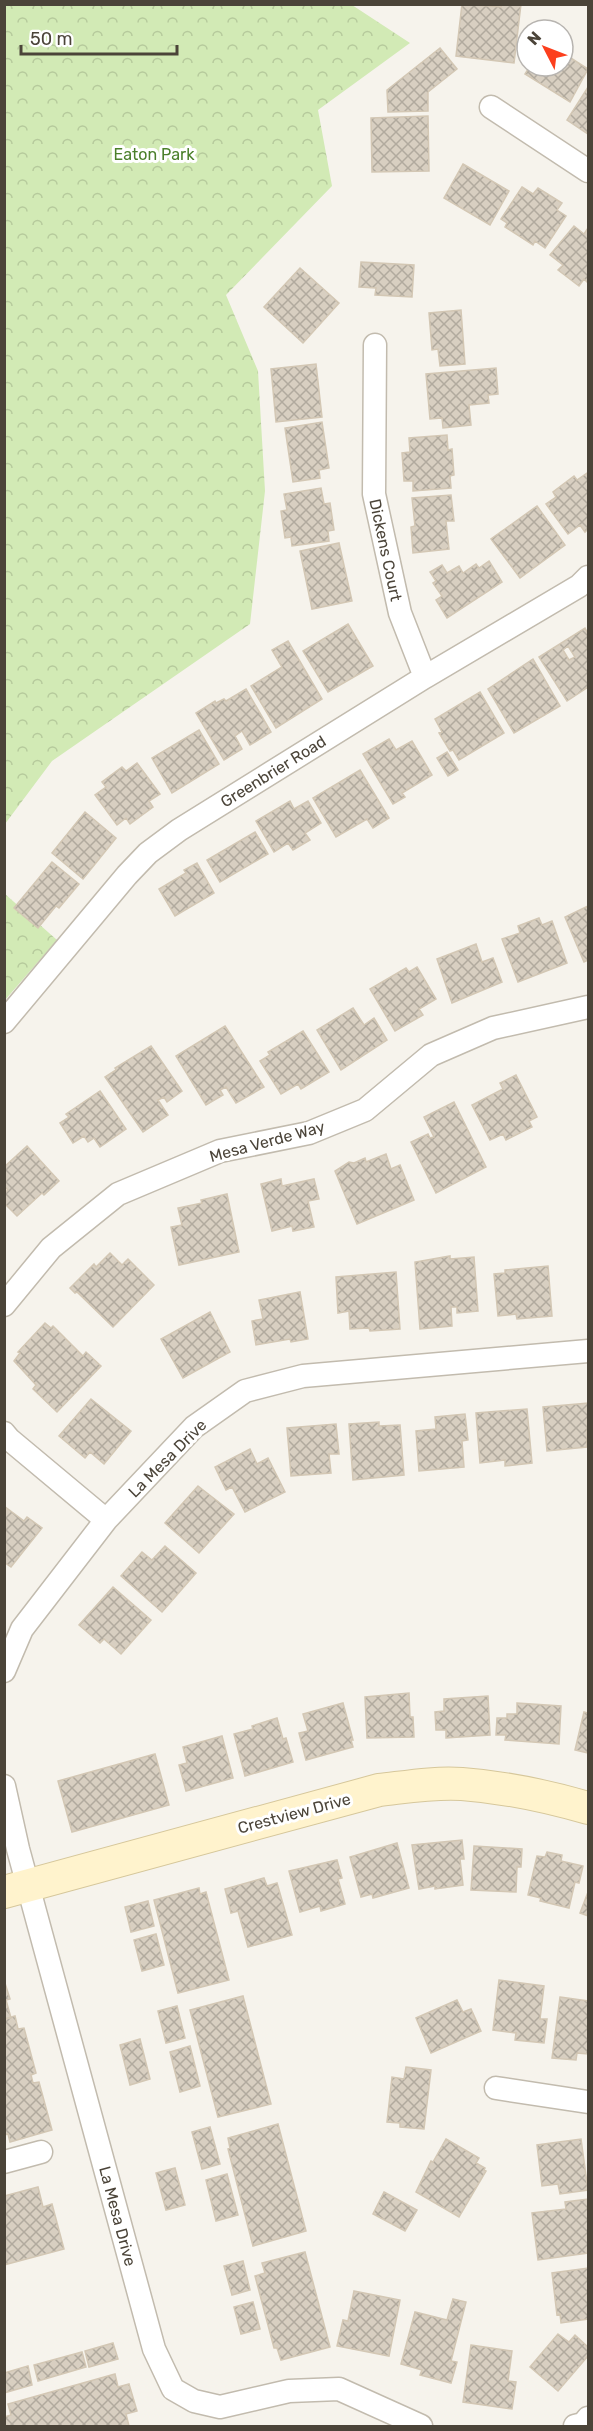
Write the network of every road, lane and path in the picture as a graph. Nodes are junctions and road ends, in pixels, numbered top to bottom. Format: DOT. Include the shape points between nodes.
graph roads {
  1 [pos="491,107"];
  2 [pos="588,171"];
  3 [pos="375,345"];
  4 [pos="588,577"];
  5 [pos="425,677"];
  6 [pos="588,1007"];
  7 [pos="4,1022"];
  8 [pos="4,1305"];
  9 [pos="588,1351"];
  10 [pos="4,1433"];
  11 [pos="106,1520"];
  12 [pos="4,1671"];
  13 [pos="4,1786"];
  14 [pos="588,1808"];
  15 [pos="17,1888"];
  16 [pos="496,2088"];
  17 [pos="588,2102"];
  18 [pos="41,2152"];
  19 [pos="4,2162"];
  20 [pos="421,2427"];
  1 -- 2 [label="street"];
  3 -- 5 [label="street, Dickens Court" via="374,494 400,613"];
  4 -- 5 [label="street, Greenbrier Road"];
  5 -- 7 [label="street, Greenbrier Road" via="179,830 148,854"];
  6 -- 8 [label="street, Mesa Verde Way" via="493,1028 430,1055 365,1110 309,1133 220,1151 118,1194 51,1248"];
  9 -- 11 [label="street, La Mesa Drive" via="303,1376 245,1391 194,1427"];
  10 -- 11 [label="street"];
  11 -- 12 [label="street, La Mesa Drive" via="22,1629"];
  13 -- 15 [label="street, La Mesa Drive" via="18,1849"];
  14 -- 15 [label="main road, Crestview Drive" via="462,1784 379,1790"];
  15 -- 20 [label="street, La Mesa Drive" via="154,2349 173,2389 194,2401 220,2407 289,2391 339,2390"];
  16 -- 17 [label="street"];
  18 -- 19 [label="street"];
}
